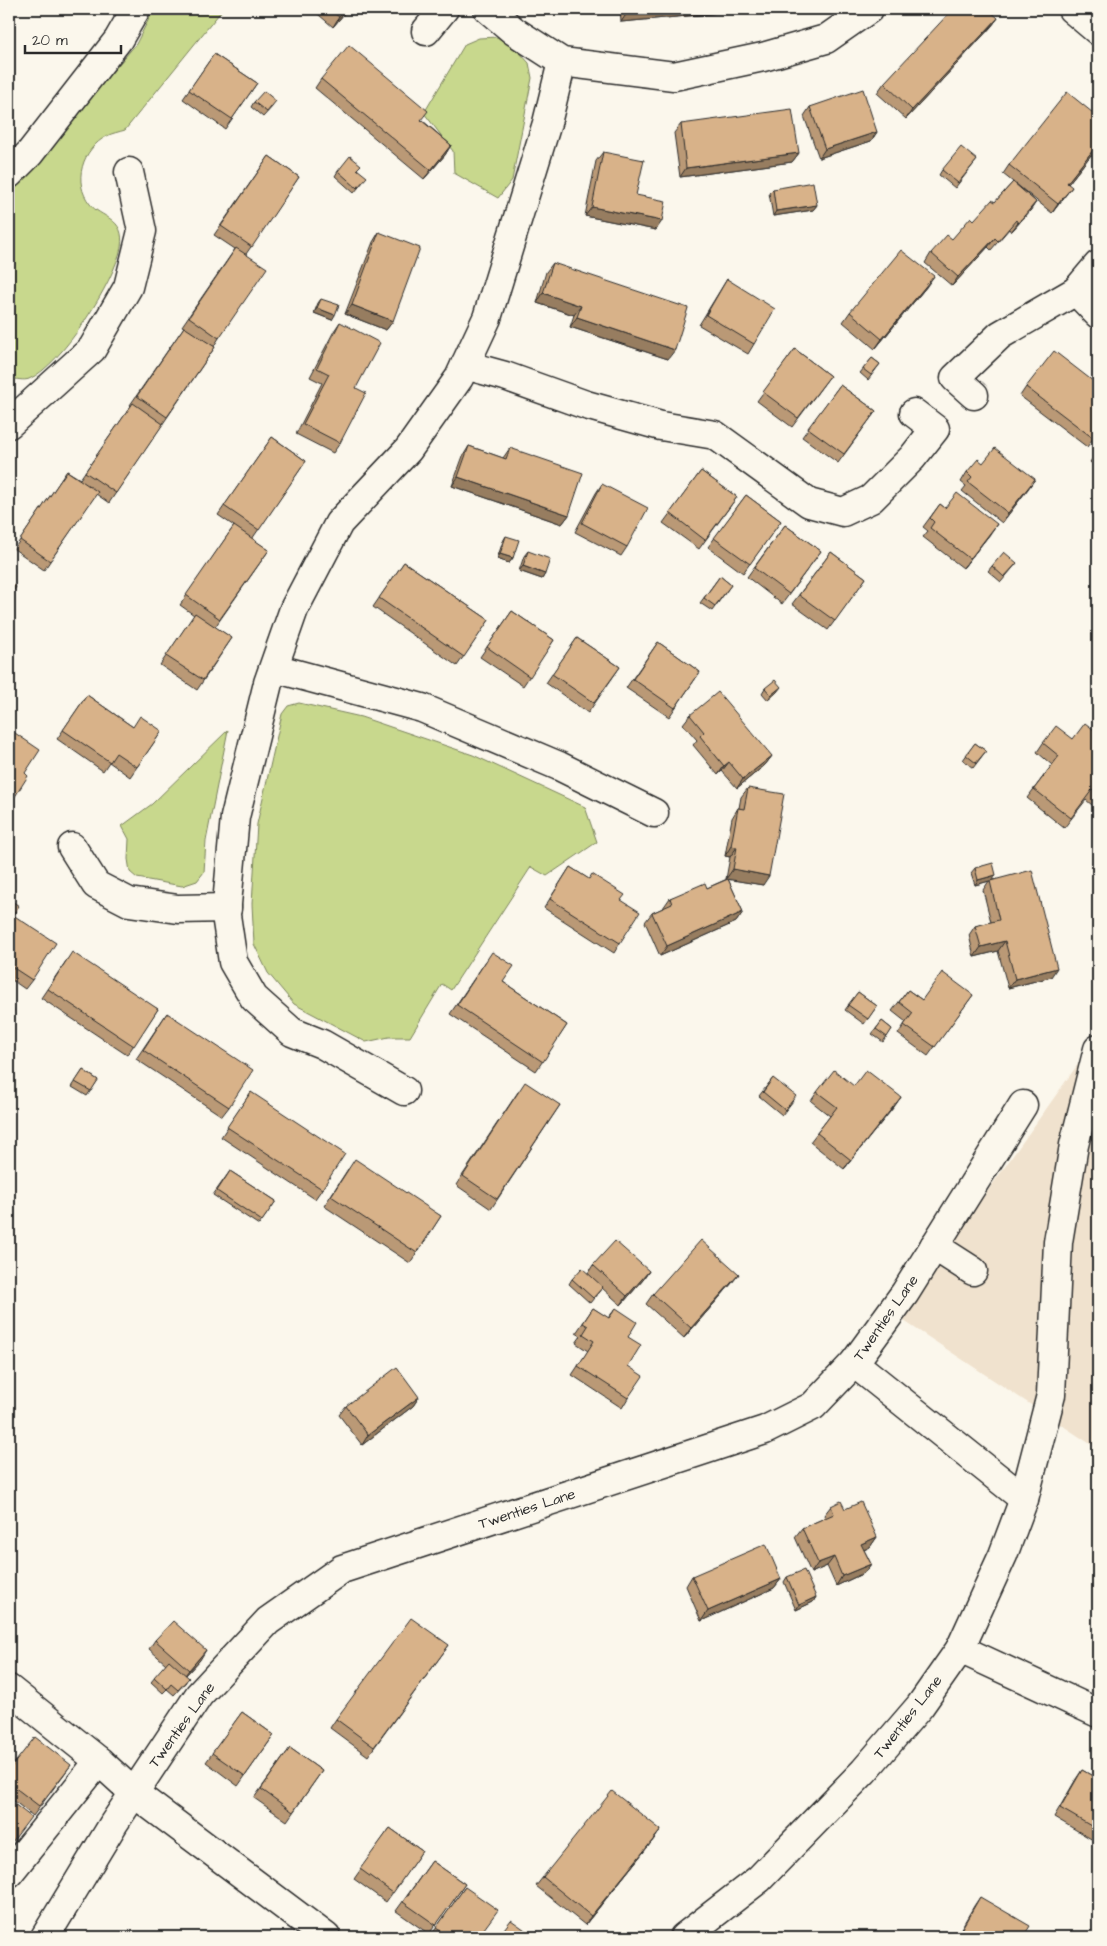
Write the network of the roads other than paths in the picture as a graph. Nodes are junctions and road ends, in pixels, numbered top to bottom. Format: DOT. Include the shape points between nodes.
graph roads {
  1 [pos="136,9"];
  2 [pos="444,9"];
  3 [pos="488,9"];
  4 [pos="868,9"];
  5 [pos="1072,9"];
  6 [pos="1098,31"];
  7 [pos="426,32"];
  8 [pos="562,62"];
  9 [pos="129,172"];
  10 [pos="9,174"];
  11 [pos="1098,265"];
  12 [pos="1076,291"];
  13 [pos="1098,314"];
  14 [pos="466,365"];
  15 [pos="974,394"];
  16 [pos="914,414"];
  17 [pos="11,418"];
  18 [pos="274,668"];
  19 [pos="654,813"];
  20 [pos="72,846"];
  21 [pos="226,908"];
  22 [pos="1098,1050"];
  23 [pos="404,1090"];
  24 [pos="1023,1105"];
  25 [pos="934,1246"];
  26 [pos="973,1272"];
  27 [pos="854,1363"];
  28 [pos="1024,1499"];
  29 [pos="960,1649"];
  30 [pos="9,1689"];
  31 [pos="1098,1713"];
  32 [pos="98,1761"];
  33 [pos="134,1793"];
  34 [pos="9,1873"];
  35 [pos="45,1937"];
  36 [pos="326,1937"];
  37 [pos="684,1937"];
  1 -- 10 [label="street" via="118,40 30,153"];
  2 -- 7 [label="street"];
  3 -- 8 [label="street" via="514,31"];
  4 -- 8 [label="street" via="826,39 763,57 674,76"];
  5 -- 6 [label="street"];
  8 -- 14 [label="street" via="547,123 490,309"];
  9 -- 17 [label="street" via="142,231 128,287 92,349"];
  11 -- 12 [label="street"];
  12 -- 13 [label="street"];
  12 -- 15 [label="street" via="1000,335 955,378"];
  14 -- 16 [label="street" via="596,408 661,426 714,435 809,503 843,512 871,499 912,458 935,428"];
  14 -- 18 [label="street" via="408,450 339,523 294,609"];
  18 -- 19 [label="street" via="422,708 559,766"];
  18 -- 21 [label="street" via="235,817"];
  20 -- 21 [label="street" via="96,885 129,902 178,909"];
  21 -- 23 [label="street" via="233,962 254,998 292,1032 322,1044"];
  22 -- 28 [label="street, Twenties Lane" via="1074,1145 1058,1242 1051,1395"];
  24 -- 25 [label="street, Twenties Lane"];
  25 -- 26 [label="street"];
  25 -- 27 [label="street, Twenties Lane" via="905,1293"];
  27 -- 28 [label="street"];
  27 -- 33 [label="street, Twenties Lane" via="813,1406 766,1430 342,1569 268,1621 199,1695"];
  28 -- 29 [label="street, Twenties Lane" via="1003,1555"];
  29 -- 31 [label="street"];
  29 -- 37 [label="street, Twenties Lane" via="920,1706 864,1771 759,1879"];
  30 -- 32 [label="street"];
  32 -- 33 [label="street"];
  32 -- 34 [label="street"];
  33 -- 35 [label="street, Twenties Lane"];
  33 -- 36 [label="street"];
}
